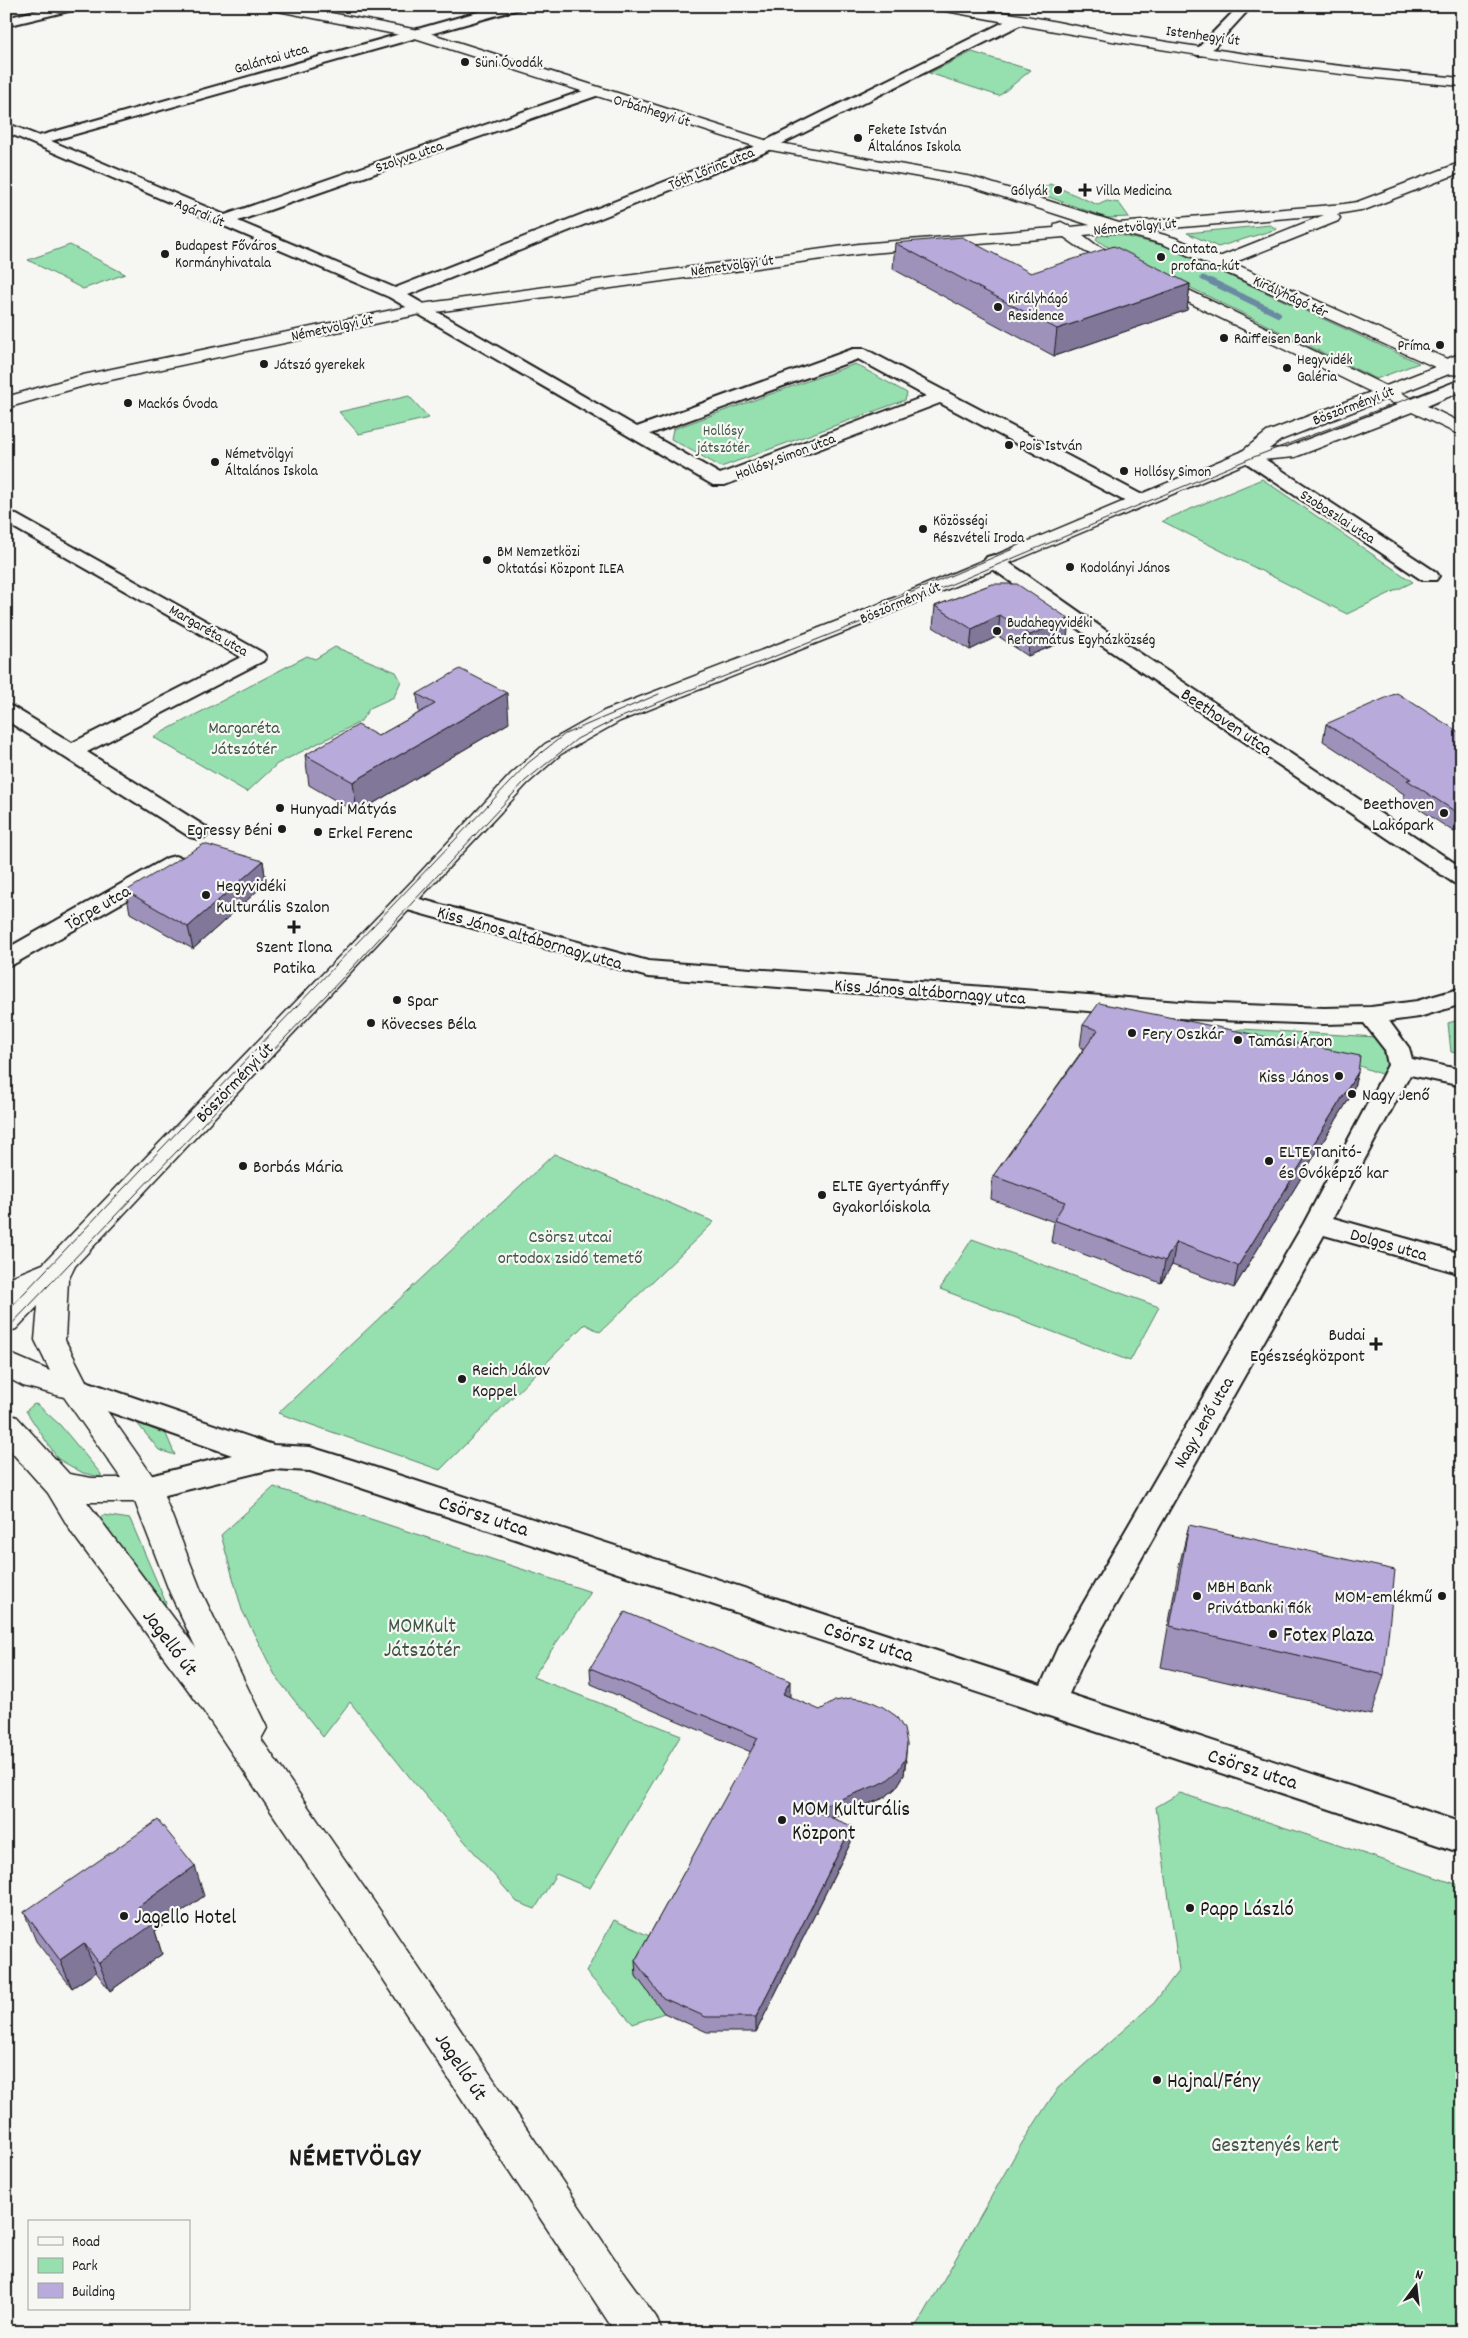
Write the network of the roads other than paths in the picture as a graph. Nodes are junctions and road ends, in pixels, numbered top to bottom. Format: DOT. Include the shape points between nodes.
graph roads {
  1 [pos="72,6"];
  2 [pos="273,6"];
  3 [pos="514,6"];
  4 [pos="941,6"];
  5 [pos="993,6"];
  6 [pos="1246,6"];
  7 [pos="980,14"];
  8 [pos="1017,21"];
  9 [pos="6,22"];
  10 [pos="418,34"];
  11 [pos="1202,52"];
  12 [pos="1462,82"];
  13 [pos="594,92"];
  14 [pos="6,128"];
  15 [pos="36,141"];
  16 [pos="765,145"];
  17 [pos="1462,167"];
  18 [pos="1033,203"];
  19 [pos="1361,206"];
  20 [pos="223,221"];
  21 [pos="1116,227"];
  22 [pos="1066,232"];
  23 [pos="1219,263"];
  24 [pos="395,294"];
  25 [pos="421,309"];
  26 [pos="1457,366"];
  27 [pos="1462,384"];
  28 [pos="941,396"];
  29 [pos="1397,399"];
  30 [pos="6,403"];
  31 [pos="1462,430"];
  32 [pos="636,433"];
  33 [pos="1248,456"];
  34 [pos="1139,501"];
  35 [pos="6,515"];
  36 [pos="994,561"];
  37 [pos="1429,576"];
  38 [pos="6,710"];
  39 [pos="71,752"];
  40 [pos="198,832"];
  41 [pos="187,856"];
  42 [pos="1462,878"];
  43 [pos="405,902"];
  44 [pos="6,959"];
  45 [pos="1462,996"];
  46 [pos="1371,1015"];
  47 [pos="1401,1065"];
  48 [pos="1462,1078"];
  49 [pos="1317,1223"];
  50 [pos="63,1262"];
  51 [pos="1462,1264"];
  52 [pos="6,1291"];
  53 [pos="6,1321"];
  54 [pos="6,1363"];
  55 [pos="74,1388"];
  56 [pos="6,1425"];
  57 [pos="272,1457"];
  58 [pos="59,1484"];
  59 [pos="144,1488"];
  60 [pos="1050,1701"];
  61 [pos="284,1800"];
  62 [pos="1462,1838"];
  63 [pos="641,2332"];
  1 -- 9 [label="street"];
  2 -- 10 [label="street, Orbánhegyi út"];
  3 -- 10 [label="street, Galántai utca"];
  4 -- 7 [label="street, Istenhegyi út"];
  5 -- 7 [label="street"];
  6 -- 11 [label="street"];
  7 -- 8 [label="street, Istenhegyi út"];
  8 -- 11 [label="street, Istenhegyi út"];
  8 -- 16 [label="street, Tóth Lőrinc utca"];
  10 -- 13 [label="street, Orbánhegyi út"];
  10 -- 15 [label="street, Galántai utca"];
  11 -- 12 [label="street, Istenhegyi út" via="1383,76"];
  13 -- 16 [label="street, Orbánhegyi út"];
  13 -- 20 [label="street, Szolyva utca"];
  14 -- 15 [label="street, Agárdi út"];
  15 -- 20 [label="street, Agárdi út"];
  16 -- 18 [label="street, Orbánhegyi út" via="949,177 995,188"];
  16 -- 24 [label="street, Tóth Lőrinc utca"];
  17 -- 19 [label="street, Németvölgyi út"];
  18 -- 21 [label="street, Orbánhegyi út"];
  18 -- 22 [label="street, Orbánhegyi út"];
  19 -- 21 [label="street, Németvölgyi út"];
  19 -- 23 [label="street"];
  20 -- 24 [label="street, Agárdi út"];
  21 -- 22 [label="street, Németvölgyi út"];
  21 -- 23 [label="street, Királyhágó tér" via="1169,241"];
  22 -- 25 [label="street, Németvölgyi út" via="800,256"];
  22 -- 29 [label="street" via="1090,248"];
  23 -- 26 [label="street, Királyhágó tér"];
  24 -- 25 [label="street, Agárdi út"];
  25 -- 30 [label="street, Németvölgyi út" via="84,380"];
  25 -- 32 [label="street, Hollósy Simon utca"];
  26 -- 29 [label="street, Böszörményi út"];
  27 -- 29 [label="street, Böszörményi út"];
  28 -- 32 [label="street" via="859,353"];
  28 -- 32 [label="street, Hollósy Simon utca" via="719,481"];
  28 -- 34 [label="street"];
  29 -- 31 [label="street"];
  29 -- 33 [label="street, Böszörményi út" via="1274,436"];
  29 -- 33 [label="street, Böszörményi út" via="1288,453"];
  33 -- 34 [label="street, Böszörményi út"];
  33 -- 37 [label="street, Szoboszlai utca"];
  34 -- 36 [label="street, Böszörményi út"];
  35 -- 39 [label="street, Margaréta utca" via="256,658"];
  36 -- 42 [label="street, Beethoven utca"];
  36 -- 43 [label="street, Böszörményi út" via="860,619 612,716 572,737 553,749 538,784 444,888"];
  38 -- 39 [label="street"];
  39 -- 40 [label="street"];
  41 -- 44 [label="street, Törpe utca"];
  43 -- 46 [label="street, Kiss János altábornagy utca" via="648,969 1193,1011"];
  43 -- 50 [label="street, Böszörményi út"];
  45 -- 46 [label="street, Kiss János altábornagy utca" via="1419,1010"];
  46 -- 47 [label="street" via="1397,1048"];
  47 -- 48 [label="street"];
  47 -- 49 [label="street, Nagy Jenő utca"];
  49 -- 51 [label="street, Dolgos utca"];
  49 -- 60 [label="street, Nagy Jenő utca" via="1069,1657"];
  50 -- 52 [label="street, Böszörményi út" via="41,1276"];
  50 -- 53 [label="street, Böszörményi út"];
  50 -- 55 [label="street, Böszörményi út" via="54,1280 50,1340"];
  54 -- 55 [label="street" via="34,1378"];
  55 -- 57 [label="street, Csörsz utca"];
  55 -- 59 [label="street, Jagelló út"];
  56 -- 58 [label="street, Jagelló út"];
  57 -- 59 [label="street, Csörsz utca"];
  57 -- 60 [label="street, Csörsz utca" via="310,1459 355,1473"];
  58 -- 59 [label="street" via="86,1492 113,1493"];
  58 -- 61 [label="street, Jagelló út" via="83,1524 212,1696"];
  59 -- 61 [label="street, Jagelló út" via="186,1593"];
  60 -- 62 [label="street, Csörsz utca"];
  61 -- 63 [label="street, Jagelló út" via="610,2291"];
}
